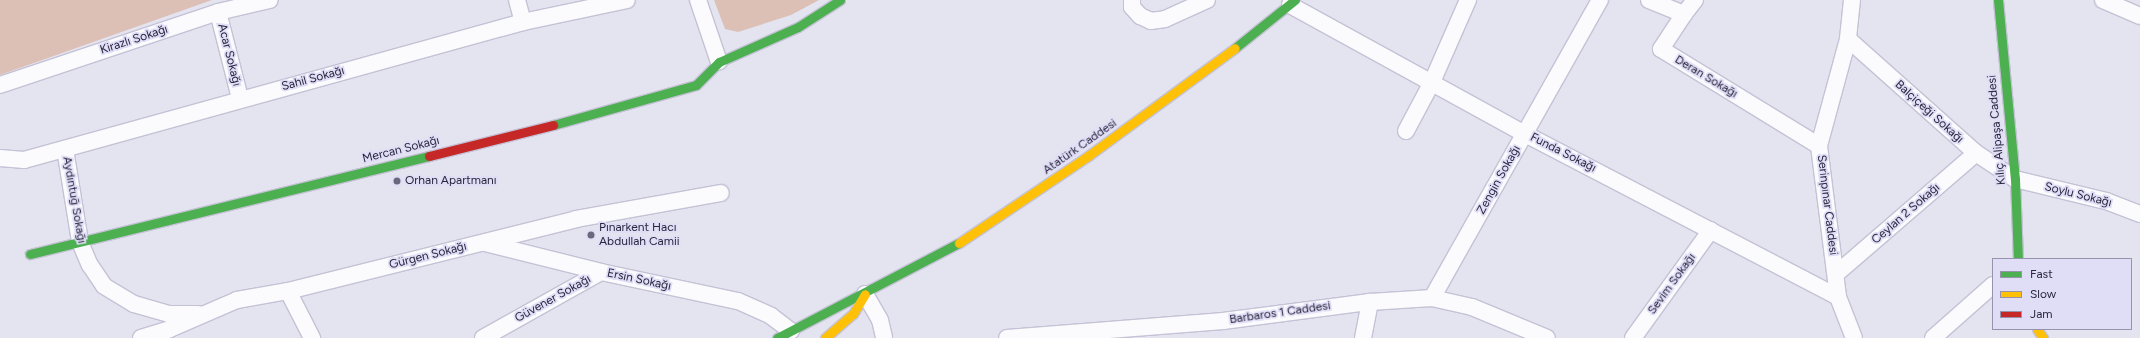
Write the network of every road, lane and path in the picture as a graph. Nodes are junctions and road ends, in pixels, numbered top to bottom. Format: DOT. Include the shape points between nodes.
graph roads {
  1 [pos="270,0"];
  2 [pos="518,0"];
  3 [pos="627,0"];
  4 [pos="840,0"];
  5 [pos="1132,0"];
  6 [pos="1206,0"];
  7 [pos="1468,0"];
  8 [pos="1600,0"];
  9 [pos="1649,0"];
  10 [pos="1695,0"];
  11 [pos="1852,0"];
  12 [pos="1998,0"];
  13 [pos="2103,0"];
  14 [pos="696,3"];
  15 [pos="1286,3"];
  16 [pos="218,12"];
  17 [pos="1684,14"];
  18 [pos="2140,16"];
  19 [pos="523,22"];
  20 [pos="1848,39"];
  21 [pos="719,62"];
  22 [pos="1432,82"];
  23 [pos="0,85"];
  24 [pos="240,98"];
  25 [pos="1406,131"];
  26 [pos="1525,134"];
  27 [pos="1819,146"];
  28 [pos="65,150"];
  29 [pos="1976,154"];
  30 [pos="0,158"];
  31 [pos="2015,180"];
  32 [pos="720,193"];
  33 [pos="2140,214"];
  34 [pos="1711,230"];
  35 [pos="80,242"];
  36 [pos="482,242"];
  37 [pos="30,254"];
  38 [pos="2018,258"];
  39 [pos="601,272"];
  40 [pos="1836,274"];
  41 [pos="887,282"];
  42 [pos="1992,286"];
  43 [pos="288,291"];
  44 [pos="865,294"];
  45 [pos="1838,297"];
  46 [pos="1432,298"];
  47 [pos="1370,302"];
  48 [pos="201,314"];
  49 [pos="880,320"];
  50 [pos="1126,333"];
  51 [pos="787,336"];
  52 [pos="141,338"];
  53 [pos="312,338"];
  54 [pos="483,338"];
  55 [pos="825,338"];
  56 [pos="884,338"];
  57 [pos="1007,338"];
  58 [pos="1363,338"];
  59 [pos="1546,338"];
  60 [pos="1633,338"];
  61 [pos="1854,338"];
  62 [pos="1933,338"];
  1 -- 16 [label="street, Kirazlı Sokağı"];
  2 -- 19 [label="street"];
  3 -- 19 [label="street, Sahil Sokağı"];
  4 -- 21 [label="street" via="798,28"];
  5 -- 6 [label="street" via="1132,7 1140,16 1151,21 1165,19"];
  7 -- 22 [label="street"];
  8 -- 26 [label="street, Zengin Sokağı"];
  9 -- 17 [label="street"];
  10 -- 17 [label="street"];
  11 -- 20 [label="street, Serinpınar Caddesi"];
  12 -- 31 [label="street, Kılıç Alipaşa Caddesi"];
  13 -- 18 [label="street"];
  14 -- 21 [label="street"];
  15 -- 22 [label="street, Funda Sokağı"];
  15 -- 41 [label="street, Atatürk Caddesi" via="1088,156 975,235"];
  16 -- 23 [label="street, Kirazlı Sokağı"];
  16 -- 24 [label="street, Acar Sokağı"];
  17 -- 27 [label="street, Deran Sokağı" via="1661,49"];
  19 -- 24 [label="street, Sahil Sokağı"];
  20 -- 27 [label="street, Serinpınar Caddesi"];
  20 -- 29 [label="street, Balçiçeği Sokağı"];
  21 -- 35 [label="street, Mercan Sokağı" via="696,85 545,127"];
  22 -- 25 [label="street"];
  22 -- 26 [label="street, Funda Sokağı"];
  24 -- 28 [label="street, Sahil Sokağı"];
  26 -- 34 [label="street, Funda Sokağı"];
  26 -- 46 [label="street, Zengin Sokağı"];
  27 -- 40 [label="street, Serinpınar Caddesi"];
  28 -- 30 [label="street, Sahil Sokağı" via="24,160"];
  28 -- 35 [label="street, Aydıntuğ Sokağı"];
  29 -- 31 [label="street, Balçiçeği Sokağı"];
  29 -- 40 [label="street, Ceylan 2 Sokağı"];
  31 -- 33 [label="street, Soylu Sokağı" via="2106,201"];
  31 -- 38 [label="street, Kılıç Alipaşa Caddesi"];
  32 -- 36 [label="street, Gürgen Sokağı" via="576,219"];
  34 -- 45 [label="street, Funda Sokağı"];
  34 -- 60 [label="street, Sevim Sokağı"];
  35 -- 37 [label="street, Mercan Sokağı"];
  35 -- 48 [label="street, Aydıntuğ Sokağı" via="90,265 104,286 134,304 169,314"];
  36 -- 39 [label="street, Ersin Sokağı"];
  36 -- 43 [label="street, Gürgen Sokağı"];
  39 -- 51 [label="street, Ersin Sokağı" via="738,301 770,316"];
  39 -- 54 [label="street, Güvener Sokağı"];
  40 -- 45 [label="street, Serinpınar Caddesi"];
  41 -- 44 [label="street, Atatürk Caddesi"];
  41 -- 49 [label="street" via="882,295"];
  42 -- 62 [label="street"];
  43 -- 48 [label="street, Gürgen Sokağı" via="237,300"];
  43 -- 53 [label="street"];
  44 -- 49 [label="street"];
  44 -- 51 [label="street, Atatürk Caddesi" via="844,301"];
  44 -- 55 [label="street" via="853,314"];
  45 -- 61 [label="street, Serinpınar Caddesi"];
  46 -- 47 [label="street, Barbaros 1 Caddesi"];
  46 -- 59 [label="street, Barbaros 1 Caddesi" via="1472,307"];
  47 -- 50 [label="street, Barbaros 1 Caddesi"];
  47 -- 58 [label="street"];
  48 -- 52 [label="street, Gürgen Sokağı" via="170,330"];
  49 -- 56 [label="street"];
  50 -- 57 [label="street, Barbaros 1 Caddesi"];
}
